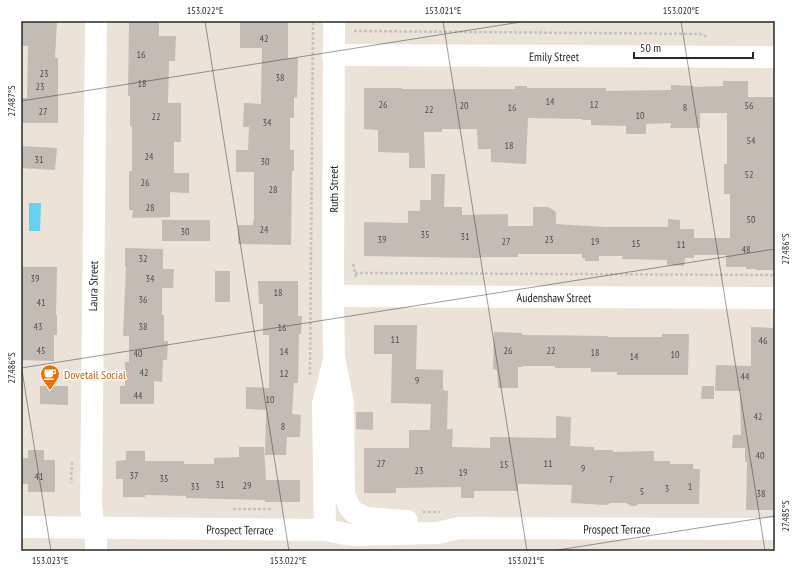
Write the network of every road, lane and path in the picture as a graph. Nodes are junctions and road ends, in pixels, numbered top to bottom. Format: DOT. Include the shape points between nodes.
graph roads {
  1 [pos="96,21"];
  2 [pos="314,21"];
  3 [pos="334,21"];
  4 [pos="354,31"];
  5 [pos="715,37"];
  6 [pos="333,56"];
  7 [pos="775,57"];
  8 [pos="355,273"];
  9 [pos="775,275"];
  10 [pos="333,296"];
  11 [pos="775,298"];
  12 [pos="334,357"];
  13 [pos="310,378"];
  14 [pos="74,456"];
  15 [pos="74,487"];
  16 [pos="350,508"];
  17 [pos="226,509"];
  18 [pos="272,509"];
  19 [pos="416,512"];
  20 [pos="452,520"];
  21 [pos="21,527"];
  22 [pos="94,527"];
  23 [pos="775,528"];
  24 [pos="325,530"];
  25 [pos="96,551"];
  1 -- 22 [label="street, Laura Street" via="91,508"];
  2 -- 13 [label="path"];
  3 -- 6 [label="street, Ruth Street"];
  4 -- 5 [label="path" via="702,34"];
  6 -- 7 [label="street, Emily Street"];
  6 -- 10 [label="street, Ruth Street"];
  8 -- 9 [label="path"];
  10 -- 11 [label="street, Audenshaw Street"];
  10 -- 12 [label="street, Ruth Street"];
  12 -- 16 [label="street, Ruth Street" via="343,403 344,494"];
  12 -- 24 [label="street, Ruth Street" via="323,404"];
  14 -- 15 [label="path" via="71,480"];
  16 -- 20 [label="street, Prospect Terrace" via="366,518 450,523"];
  17 -- 18 [label="path"];
  19 -- 20 [label="path"];
  20 -- 23 [label="street, Prospect Terrace"];
  20 -- 24 [label="street, Prospect Terrace" via="438,533 351,535"];
  21 -- 22 [label="street, Prospect Terrace"];
  22 -- 24 [label="street, Prospect Terrace"];
  22 -- 25 [label="street, Laura Street"];
}
